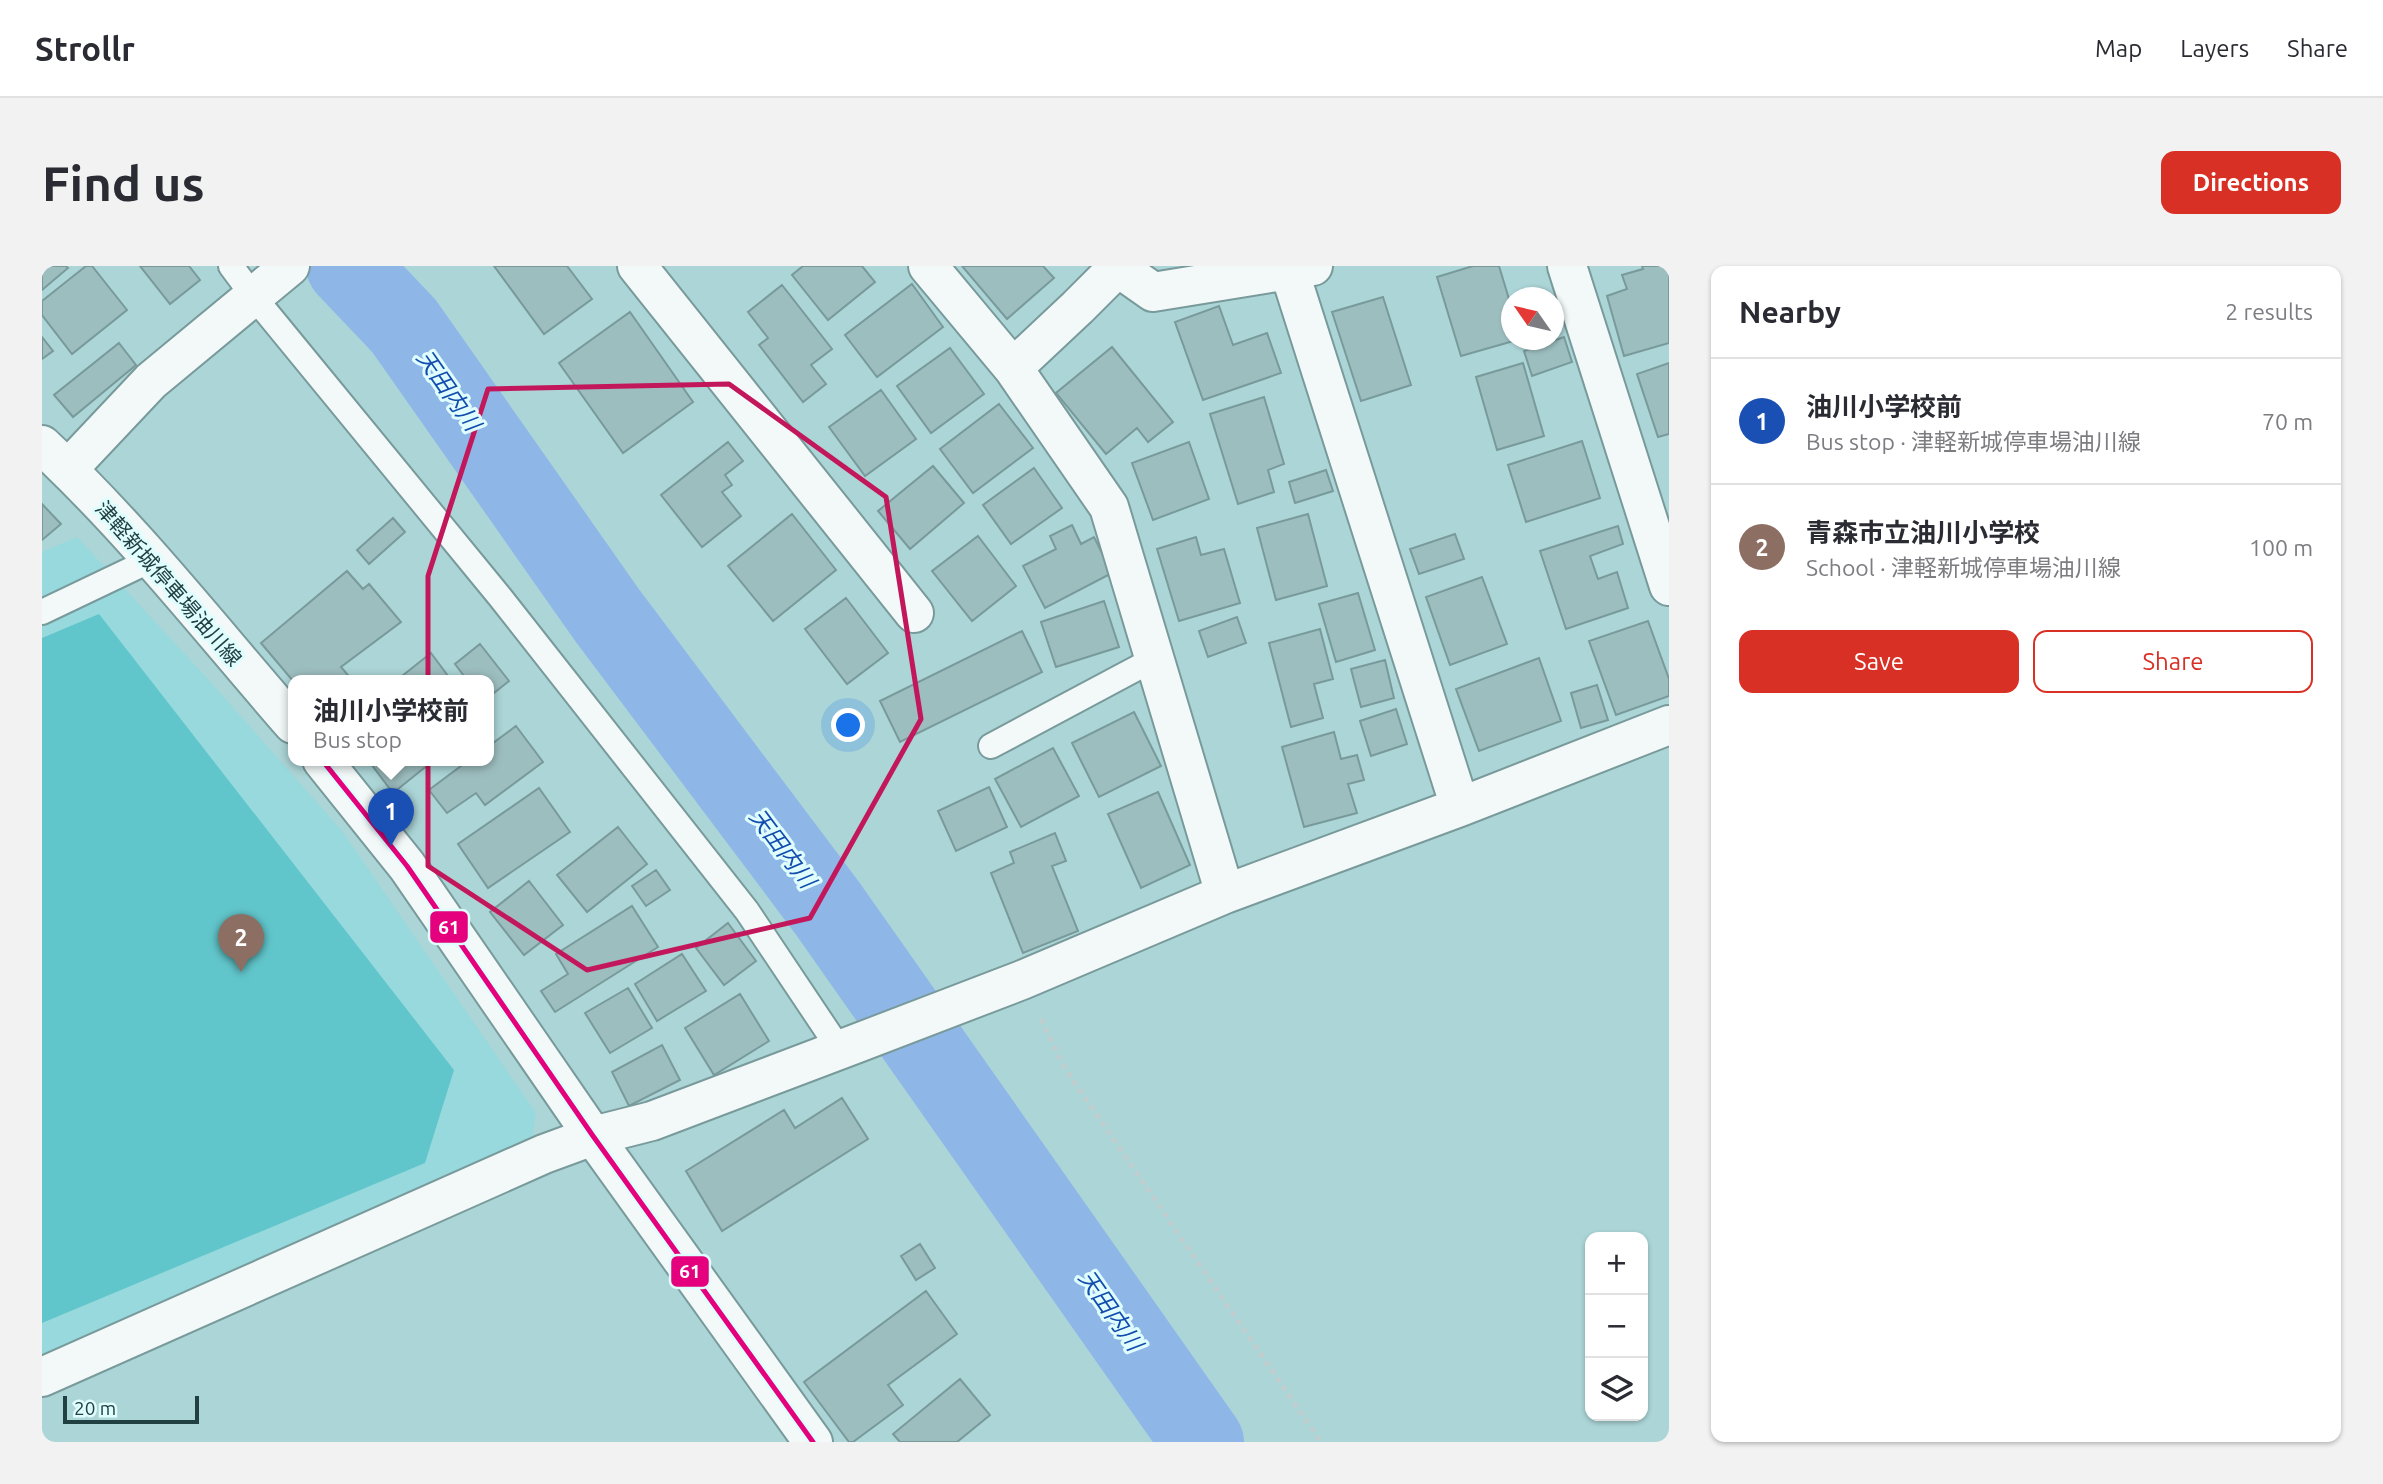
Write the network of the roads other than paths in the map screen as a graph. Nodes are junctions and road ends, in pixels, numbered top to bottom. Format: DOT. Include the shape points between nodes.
graph roads {
  1 [pos="231,266"];
  2 [pos="637,266"];
  3 [pos="928,266"];
  4 [pos="1567,266"];
  5 [pos="1116,267"];
  6 [pos="1301,268"];
  7 [pos="270,283"];
  8 [pos="1013,368"];
  9 [pos="55,457"];
  10 [pos="151,560"];
  11 [pos="1669,586"];
  12 [pos="42,612"];
  13 [pos="914,613"];
  14 [pos="1154,659"];
  15 [pos="288,718"];
  16 [pos="1669,725"];
  17 [pos="991,746"];
  18 [pos="327,766"];
  19 [pos="1460,807"];
  20 [pos="1225,894"];
  21 [pos="847,1047"];
  22 [pos="593,1136"];
  23 [pos="42,1377"];
  24 [pos="813,1442"];
  1 -- 7 [label="lane"];
  2 -- 13 [label="street"];
  3 -- 8 [label="street"];
  4 -- 11 [label="street"];
  5 -- 6 [label="street" via="1153,292"];
  5 -- 8 [label="street"];
  6 -- 19 [label="street"];
  7 -- 9 [label="street"];
  7 -- 21 [label="lane" via="500,597"];
  8 -- 14 [label="street" via="1109,507"];
  9 -- 10 [label="street, 津軽新城停車場油川線"];
  10 -- 12 [label="lane"];
  10 -- 15 [label="street, 津軽新城停車場油川線"];
  14 -- 17 [label="lane"];
  14 -- 20 [label="street"];
  16 -- 19 [label="street"];
  18 -- 22 [label="street" via="407,866"];
  19 -- 20 [label="street"];
  20 -- 21 [label="street"];
  21 -- 22 [label="street" via="652,1121"];
  22 -- 23 [label="street"];
  22 -- 24 [label="street"];
}
